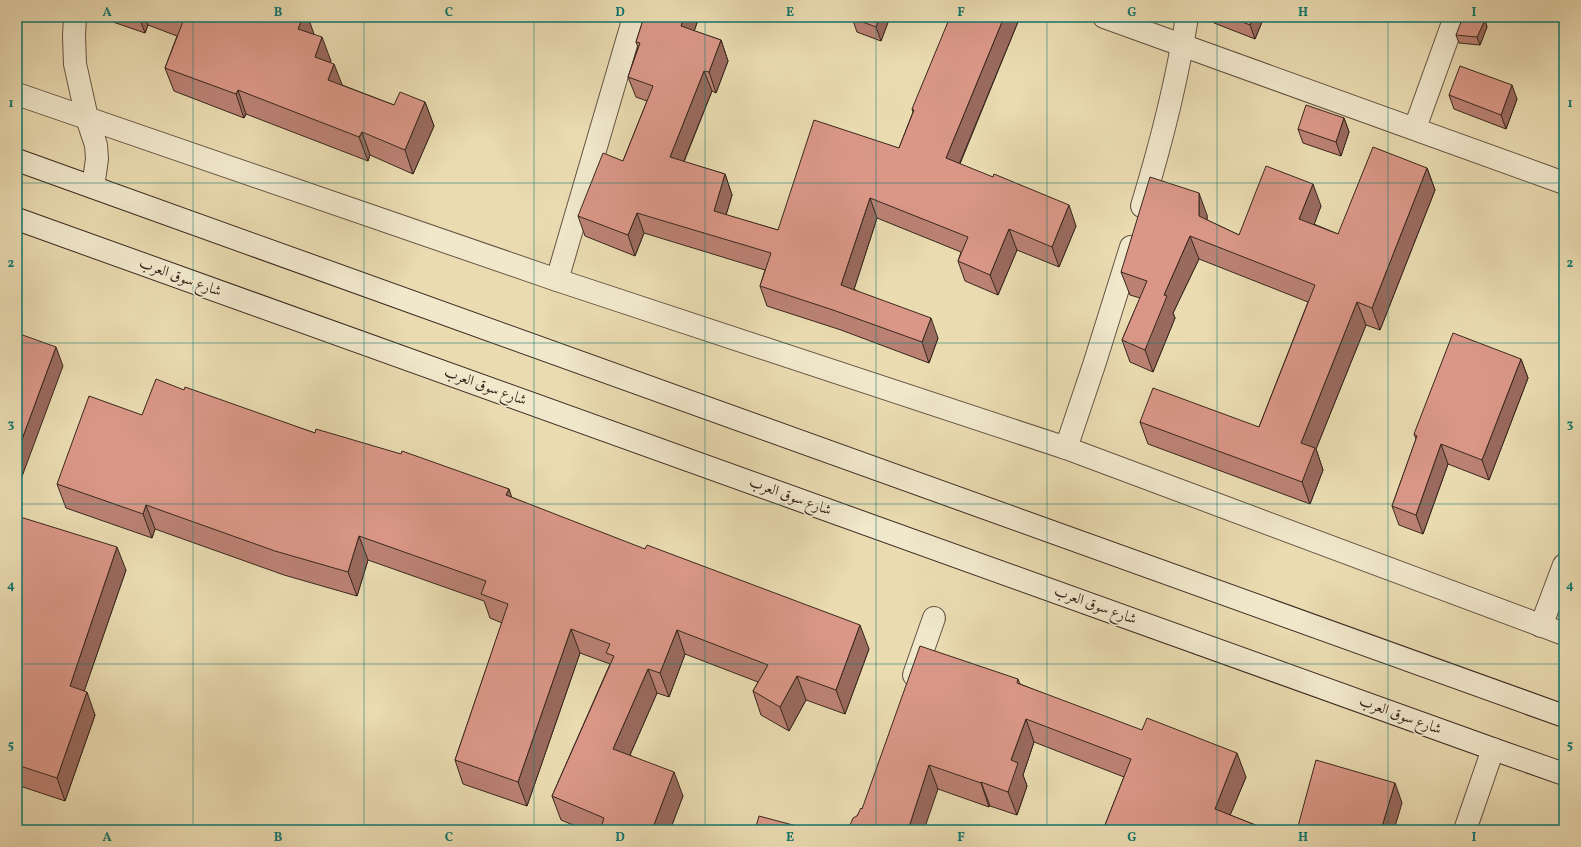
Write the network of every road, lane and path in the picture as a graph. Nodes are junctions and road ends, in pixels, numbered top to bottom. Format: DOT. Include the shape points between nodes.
graph roads {
  1 [pos="74,17"];
  2 [pos="634,17"];
  3 [pos="1104,17"];
  4 [pos="1187,17"];
  5 [pos="1455,17"];
  6 [pos="1183,45"];
  7 [pos="17,94"];
  8 [pos="87,118"];
  9 [pos="1415,128"];
  10 [pos="17,160"];
  11 [pos="1564,183"];
  12 [pos="93,187"];
  13 [pos="17,219"];
  14 [pos="557,280"];
  15 [pos="1066,448"];
  16 [pos="1564,565"];
  17 [pos="934,618"];
  18 [pos="1541,626"];
  19 [pos="1564,634"];
  20 [pos="908,691"];
  21 [pos="1564,716"];
  22 [pos="1493,749"];
  23 [pos="1564,774"];
  24 [pos="1465,830"];
  1 -- 8 [label="street" via="75,64"];
  2 -- 14 [label="street"];
  3 -- 6 [label="street"];
  4 -- 6 [label="street"];
  5 -- 9 [label="street"];
  6 -- 9 [label="street"];
  6 -- 15 [label="street" via="1141,213"];
  7 -- 8 [label="street"];
  8 -- 12 [label="street" via="98,159"];
  8 -- 14 [label="street"];
  9 -- 11 [label="street"];
  10 -- 12 [label="street"];
  12 -- 21 [label="street"];
  13 -- 22 [label="street, شارع سوق العرب"];
  14 -- 15 [label="street"];
  15 -- 18 [label="street"];
  16 -- 18 [label="street"];
  17 -- 20 [label="street"];
  18 -- 19 [label="street"];
  22 -- 23 [label="street, شارع سوق العرب"];
  22 -- 24 [label="street"];
}
